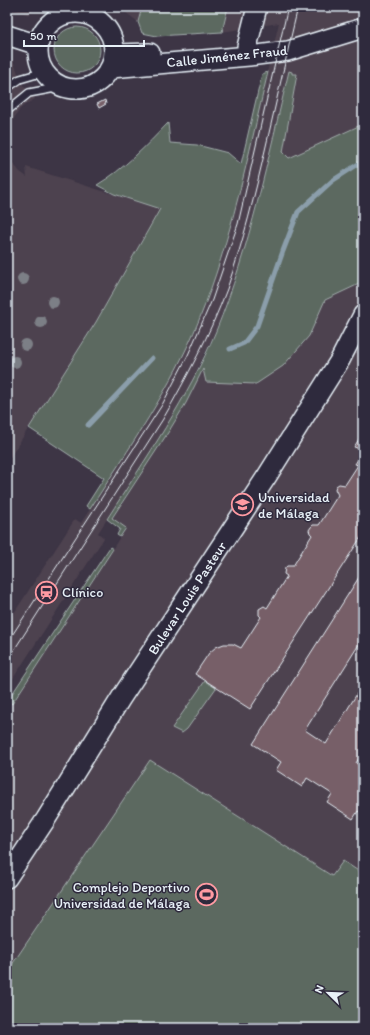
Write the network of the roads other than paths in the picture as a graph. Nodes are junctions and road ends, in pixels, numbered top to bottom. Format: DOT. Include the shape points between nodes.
graph roads {
  1 [pos="257,7"];
  2 [pos="363,16"];
  3 [pos="363,28"];
  4 [pos="7,35"];
  5 [pos="38,45"];
  6 [pos="247,47"];
  7 [pos="113,61"];
  8 [pos="44,72"];
  9 [pos="61,87"];
  10 [pos="7,88"];
  11 [pos="7,111"];
  12 [pos="363,315"];
  13 [pos="7,878"];
  1 -- 6 [label="main road"];
  2 -- 6 [label="main road, Calle Jiménez Fraud" via="290,39"];
  3 -- 7 [label="main road, Calle Jiménez Fraud" via="287,51 249,56"];
  4 -- 5 [label="main road"];
  5 -- 7 [label="main road" via="53,20 68,14 95,17 108,28 114,44"];
  5 -- 8 [label="main road" via="39,59"];
  6 -- 7 [label="main road, Calle Jiménez Fraud"];
  7 -- 9 [label="main road" via="108,74 98,83 85,89"];
  8 -- 9 [label="main road"];
  8 -- 10 [label="lane" via="20,79"];
  9 -- 11 [label="lane" via="29,93"];
  12 -- 13 [label="main road, Bulevar Louis Pasteur" via="340,360 267,476 121,698"];
}
